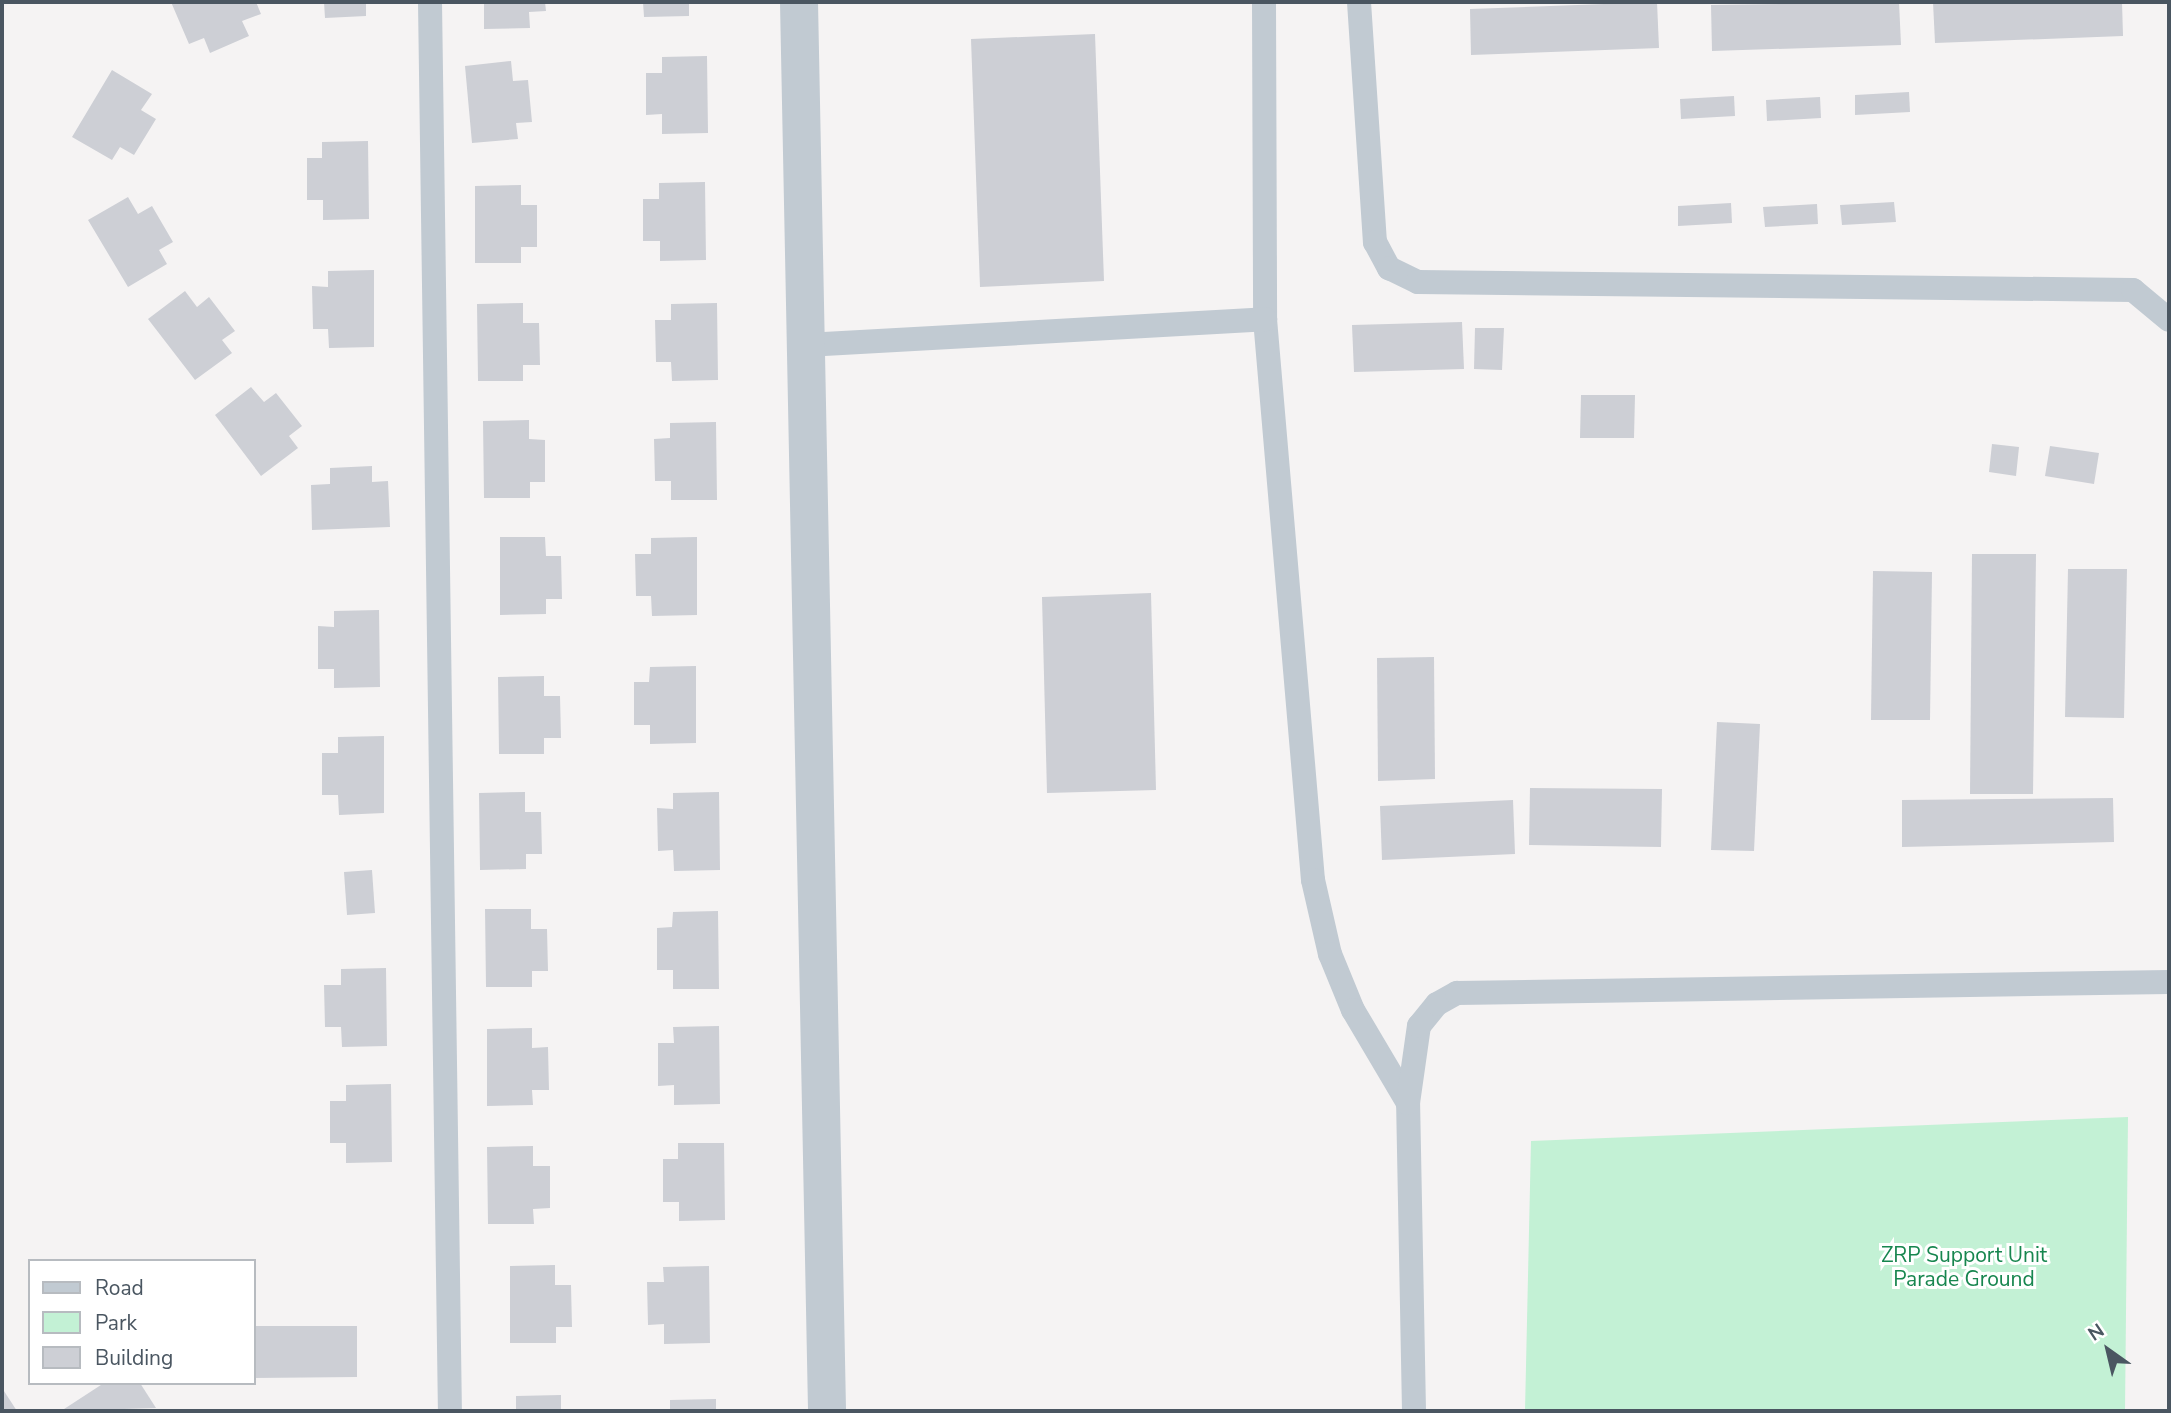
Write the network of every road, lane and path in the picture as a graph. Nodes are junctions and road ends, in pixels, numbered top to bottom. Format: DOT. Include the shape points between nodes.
graph roads {
  1 [pos="429,2"];
  2 [pos="799,2"];
  3 [pos="1264,2"];
  4 [pos="1359,2"];
  5 [pos="1265,319"];
  6 [pos="2169,320"];
  7 [pos="806,345"];
  8 [pos="2169,982"];
  9 [pos="1408,1103"];
  10 [pos="450,1411"];
  11 [pos="827,1411"];
  12 [pos="1414,1411"];
  1 -- 10 [label="lane"];
  2 -- 7 [label="street"];
  3 -- 5 [label="lane"];
  4 -- 6 [label="lane" via="1375,242 1390,268 1418,282 2133,290"];
  5 -- 7 [label="lane"];
  5 -- 9 [label="lane" via="1312,880 1330,954 1353,1010"];
  7 -- 11 [label="street"];
  8 -- 9 [label="lane" via="1457,993 1437,1004 1419,1026"];
  9 -- 12 [label="lane"];
}
